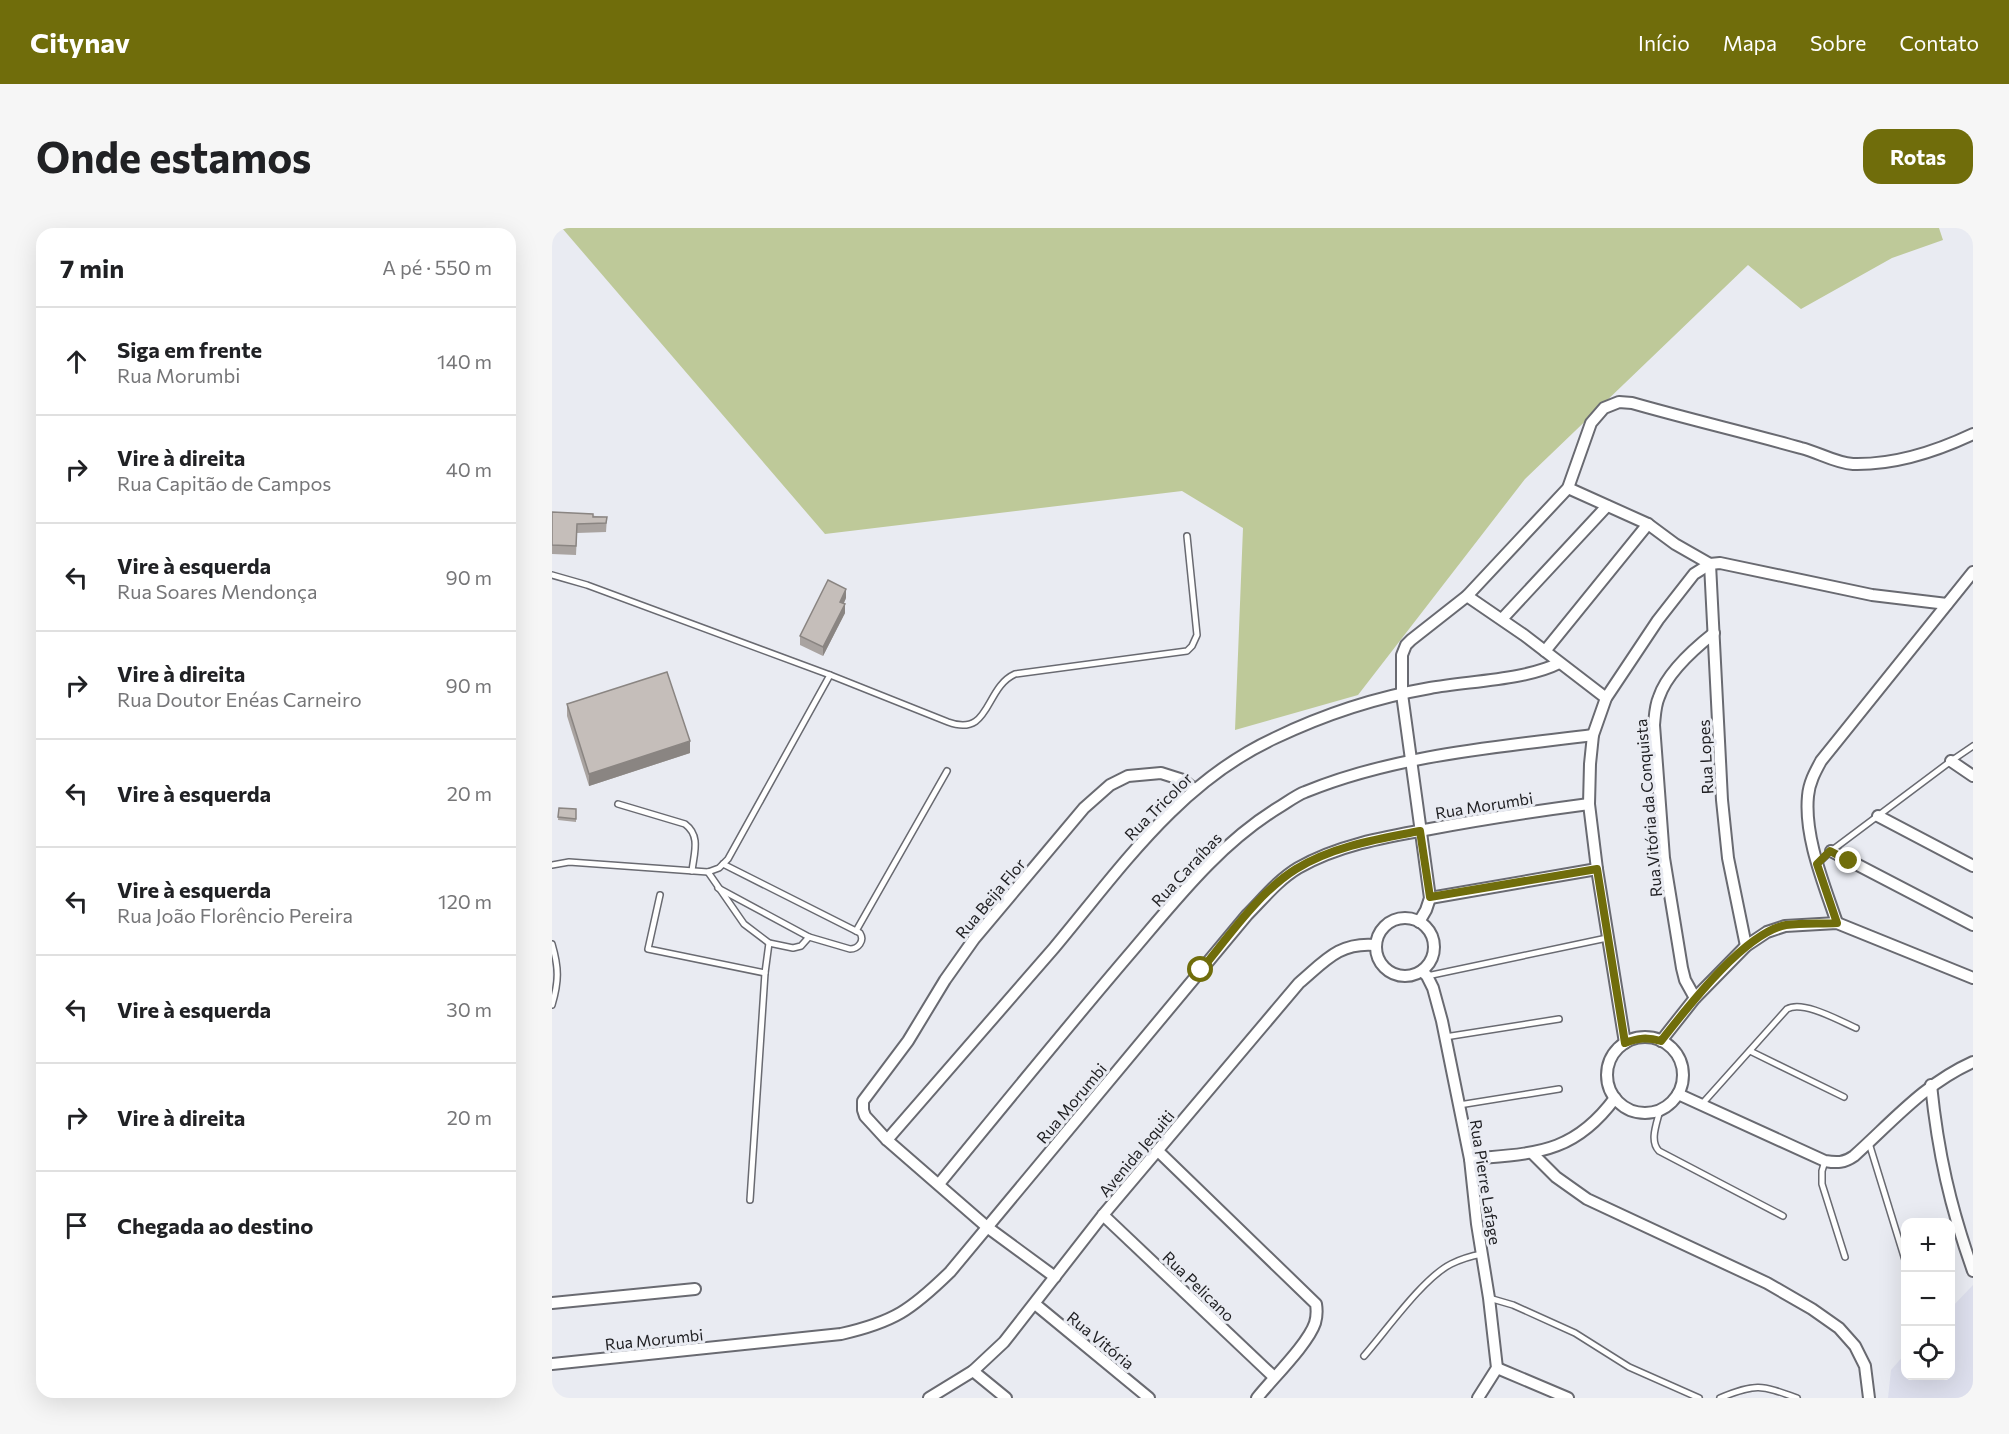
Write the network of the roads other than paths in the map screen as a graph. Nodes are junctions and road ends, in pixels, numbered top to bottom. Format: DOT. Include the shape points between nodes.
graph roads {
  1 [pos="1973,434"];
  2 [pos="1568,488"];
  3 [pos="1607,506"];
  4 [pos="1648,524"];
  5 [pos="1187,536"];
  6 [pos="1710,564"];
  7 [pos="1973,572"];
  8 [pos="552,575"];
  9 [pos="1467,596"];
  10 [pos="1947,604"];
  11 [pos="1502,619"];
  12 [pos="1714,633"];
  13 [pos="1545,651"];
  14 [pos="1559,663"];
  15 [pos="830,675"];
  16 [pos="1402,694"];
  17 [pos="1606,698"];
  18 [pos="1593,735"];
  19 [pos="1973,746"];
  20 [pos="1411,760"];
  21 [pos="1951,761"];
  22 [pos="947,771"];
  23 [pos="1973,776"];
  24 [pos="1194,789"];
  25 [pos="618,804"];
  26 [pos="1589,804"];
  27 [pos="1878,816"];
  28 [pos="1420,831"];
  29 [pos="1830,851"];
  30 [pos="723,864"];
  31 [pos="1817,864"];
  32 [pos="552,865"];
  33 [pos="1973,866"];
  34 [pos="1597,869"];
  35 [pos="692,870"];
  36 [pos="708,872"];
  37 [pos="718,888"];
  38 [pos="660,895"];
  39 [pos="1430,897"];
  40 [pos="1419,922"];
  41 [pos="1837,923"];
  42 [pos="1973,925"];
  43 [pos="856,931"];
  44 [pos="809,937"];
  45 [pos="1607,938"];
  46 [pos="769,943"];
  47 [pos="552,944"];
  48 [pos="1375,945"];
  49 [pos="1746,946"];
  50 [pos="765,973"];
  51 [pos="1425,974"];
  52 [pos="1973,978"];
  53 [pos="1695,999"];
  54 [pos="552,1005"];
  55 [pos="1559,1019"];
  56 [pos="1856,1028"];
  57 [pos="1445,1037"];
  58 [pos="1661,1041"];
  59 [pos="1625,1043"];
  60 [pos="1750,1051"];
  61 [pos="1973,1062"];
  62 [pos="1931,1085"];
  63 [pos="1559,1089"];
  64 [pos="1678,1094"];
  65 [pos="1844,1097"];
  66 [pos="1615,1098"];
  67 [pos="1702,1104"];
  68 [pos="1459,1105"];
  69 [pos="1660,1110"];
  70 [pos="887,1140"];
  71 [pos="1869,1143"];
  72 [pos="1158,1151"];
  73 [pos="1532,1153"];
  74 [pos="1470,1159"];
  75 [pos="1825,1161"];
  76 [pos="939,1184"];
  77 [pos="750,1200"];
  78 [pos="1104,1215"];
  79 [pos="1783,1216"];
  80 [pos="987,1227"];
  81 [pos="1901,1250"];
  82 [pos="1482,1254"];
  83 [pos="1845,1257"];
  84 [pos="1973,1271"];
  85 [pos="1055,1276"];
  86 [pos="695,1289"];
  87 [pos="1489,1298"];
  88 [pos="552,1303"];
  89 [pos="1035,1304"];
  90 [pos="1364,1356"];
  91 [pos="552,1364"];
  92 [pos="1497,1368"];
  93 [pos="973,1371"];
  94 [pos="1274,1377"];
  95 [pos="929,1398"];
  96 [pos="1006,1398"];
  97 [pos="1149,1398"];
  98 [pos="1257,1398"];
  99 [pos="1478,1398"];
  100 [pos="1568,1398"];
  101 [pos="1699,1398"];
  102 [pos="1720,1398"];
  103 [pos="1797,1398"];
  104 [pos="1869,1398"];
  1 -- 2 [label="street" via="1923,454 1852,464 1804,448 1619,402 1604,408 1591,423"];
  2 -- 3 [label="street"];
  2 -- 9 [label="street"];
  3 -- 4 [label="street"];
  3 -- 11 [label="street"];
  4 -- 6 [label="street"];
  4 -- 13 [label="street"];
  5 -- 15 [label="lane" via="1197,635 1187,651 1015,674 1003,681 980,719 965,726"];
  6 -- 10 [label="street" via="1872,595"];
  6 -- 12 [label="street, Rua Lopes"];
  6 -- 17 [label="street" via="1694,574 1665,611"];
  7 -- 10 [label="street"];
  8 -- 15 [label="lane"];
  9 -- 11 [label="street"];
  9 -- 16 [label="street" via="1406,645 1402,655"];
  10 -- 31 [label="street" via="1813,776 1808,795 1809,820"];
  11 -- 13 [label="street"];
  12 -- 49 [label="street, Rua Lopes" via="1722,800 1728,858"];
  12 -- 53 [label="street, Rua Vitória da Conquista" via="1689,654 1659,694 1654,725 1665,869 1682,968"];
  13 -- 14 [label="street"];
  14 -- 16 [label="street, Rua Tricolor" via="1540,672"];
  14 -- 17 [label="street"];
  15 -- 30 [label="lane"];
  16 -- 20 [label="street"];
  16 -- 24 [label="street, Rua Tricolor" via="1320,718 1274,738"];
  17 -- 18 [label="street"];
  18 -- 20 [label="street, Rua Caraíbas"];
  18 -- 26 [label="street"];
  19 -- 21 [label="lane"];
  20 -- 28 [label="street"];
  20 -- 76 [label="street, Rua Caraíbas" via="1302,793 1236,837 1201,870"];
  21 -- 23 [label="street"];
  21 -- 27 [label="lane"];
  22 -- 43 [label="lane"];
  24 -- 70 [label="street, Rua Tricolor" via="1106,882 1037,968"];
  24 -- 70 [label="street, Rua Beija Flor" via="1174,776 1128,776 1110,785 1084,808 974,939 908,1041 866,1095 862,1106 865,1116"];
  25 -- 35 [label="lane" via="690,828 696,842"];
  26 -- 28 [label="street, Rua Morumbi"];
  26 -- 34 [label="street"];
  27 -- 29 [label="lane"];
  27 -- 33 [label="street"];
  28 -- 39 [label="street"];
  28 -- 80 [label="street, Rua Morumbi" via="1324,855 1276,885"];
  29 -- 31 [label="lane"];
  29 -- 42 [label="street"];
  30 -- 36 [label="lane"];
  30 -- 43 [label="lane"];
  31 -- 41 [label="street"];
  32 -- 35 [label="lane" via="569,862"];
  34 -- 39 [label="street"];
  34 -- 45 [label="street"];
  35 -- 36 [label="lane"];
  36 -- 37 [label="lane"];
  37 -- 44 [label="lane"];
  37 -- 46 [label="lane" via="744,924"];
  38 -- 50 [label="lane" via="648,949"];
  39 -- 40 [label="street"];
  40 -- 48 [label="street" via="1391,922 1383,927"];
  40 -- 51 [label="street" via="1432,936 1434,946"];
  41 -- 49 [label="street" via="1785,926"];
  41 -- 52 [label="street"];
  43 -- 44 [label="lane" via="862,938 855,949"];
  44 -- 46 [label="lane" via="793,948"];
  45 -- 51 [label="lane"];
  45 -- 59 [label="street"];
  46 -- 50 [label="lane"];
  47 -- 54 [label="lane" via="559,981"];
  48 -- 51 [label="street" via="1386,970 1404,977"];
  48 -- 72 [label="street, Avenida Jequiti" via="1348,946 1299,983"];
  49 -- 53 [label="street"];
  50 -- 77 [label="lane"];
  51 -- 57 [label="street, Rua Pierre Lafage" via="1438,1002"];
  53 -- 58 [label="street"];
  55 -- 57 [label="lane"];
  56 -- 60 [label="lane" via="1805,1007 1792,1006"];
  57 -- 68 [label="street, Rua Pierre Lafage"];
  58 -- 59 [label="street" via="1636,1038"];
  58 -- 64 [label="street" via="1679,1058 1683,1076"];
  59 -- 66 [label="street" via="1612,1057 1607,1075"];
  60 -- 65 [label="lane"];
  60 -- 67 [label="lane"];
  61 -- 62 [label="street"];
  62 -- 71 [label="street"];
  62 -- 84 [label="street" via="1941,1164"];
  63 -- 68 [label="lane"];
  64 -- 67 [label="street"];
  64 -- 69 [label="street"];
  66 -- 69 [label="street" via="1635,1112"];
  66 -- 73 [label="street" via="1586,1131 1563,1144"];
  67 -- 75 [label="street"];
  68 -- 74 [label="street, Rua Pierre Lafage"];
  69 -- 79 [label="lane" via="1655,1148"];
  70 -- 76 [label="street"];
  71 -- 75 [label="street" via="1846,1161"];
  71 -- 81 [label="lane"];
  72 -- 78 [label="street, Avenida Jequiti"];
  72 -- 94 [label="street" via="1316,1304 1316,1322 1309,1335"];
  73 -- 74 [label="street"];
  73 -- 104 [label="street" via="1556,1178 1587,1199 1767,1283 1839,1328 1855,1346 1865,1366"];
  74 -- 82 [label="street, Rua Pierre Lafage"];
  75 -- 83 [label="lane" via="1822,1184"];
  76 -- 80 [label="street"];
  78 -- 85 [label="street, Avenida Jequiti"];
  78 -- 94 [label="street, Rua Pelicano"];
  80 -- 85 [label="street"];
  80 -- 91 [label="street, Rua Morumbi" via="927,1295 871,1328"];
  82 -- 87 [label="street, Rua Pierre Lafage"];
  82 -- 90 [label="lane" via="1449,1265 1430,1278"];
  85 -- 89 [label="street, Avenida Jequiti"];
  86 -- 88 [label="street"];
  87 -- 92 [label="street, Rua Pierre Lafage"];
  87 -- 101 [label="lane" via="1575,1333 1629,1367"];
  89 -- 93 [label="street, Avenida Jequiti" via="1004,1342"];
  89 -- 97 [label="street, Rua Vitória"];
  92 -- 99 [label="street"];
  92 -- 100 [label="street"];
  93 -- 95 [label="street, Avenida Jequiti"];
  93 -- 96 [label="street"];
  94 -- 98 [label="street"];
  102 -- 103 [label="lane" via="1753,1386"];
}
